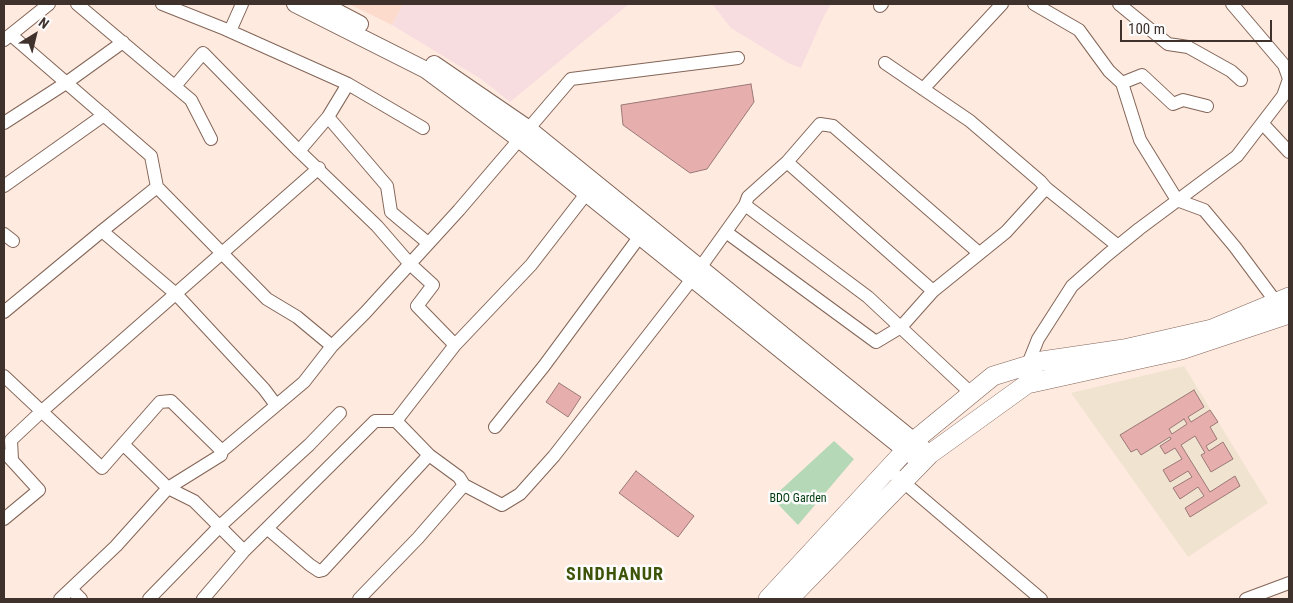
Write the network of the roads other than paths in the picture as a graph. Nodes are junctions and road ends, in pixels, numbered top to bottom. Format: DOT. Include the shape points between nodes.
graph roads {
  1 [pos="49,4"];
  2 [pos="77,4"];
  3 [pos="162,4"];
  4 [pos="242,4"];
  5 [pos="295,4"];
  6 [pos="322,4"];
  7 [pos="1002,4"];
  8 [pos="1034,4"];
  9 [pos="1119,4"];
  10 [pos="1232,4"];
  11 [pos="230,31"];
  12 [pos="8,38"];
  13 [pos="123,42"];
  14 [pos="738,58"];
  15 [pos="885,63"];
  16 [pos="1241,80"];
  17 [pos="66,83"];
  18 [pos="1122,83"];
  19 [pos="348,84"];
  20 [pos="175,86"];
  21 [pos="923,90"];
  22 [pos="1207,106"];
  23 [pos="104,115"];
  24 [pos="328,117"];
  25 [pos="4,123"];
  26 [pos="1263,124"];
  27 [pos="423,128"];
  28 [pos="524,134"];
  29 [pos="211,139"];
  30 [pos="299,151"];
  31 [pos="1289,151"];
  32 [pos="787,162"];
  33 [pos="318,168"];
  34 [pos="4,186"];
  35 [pos="157,187"];
  36 [pos="1046,188"];
  37 [pos="586,194"];
  38 [pos="1177,200"];
  39 [pos="745,205"];
  40 [pos="102,231"];
  41 [pos="726,232"];
  42 [pos="640,236"];
  43 [pos="428,243"];
  44 [pos="1118,246"];
  45 [pos="222,252"];
  46 [pos="979,253"];
  47 [pos="410,264"];
  48 [pos="696,273"];
  49 [pos="933,291"];
  50 [pos="176,294"];
  51 [pos="1285,304"];
  52 [pos="4,312"];
  53 [pos="901,327"];
  54 [pos="455,345"];
  55 [pos="332,346"];
  56 [pos="1027,375"];
  57 [pos="4,376"];
  58 [pos="972,394"];
  59 [pos="276,405"];
  60 [pos="42,411"];
  61 [pos="340,413"];
  62 [pos="396,421"];
  63 [pos="494,427"];
  64 [pos="123,444"];
  65 [pos="909,445"];
  66 [pos="222,451"];
  67 [pos="429,455"];
  68 [pos="8,456"];
  69 [pos="926,459"];
  70 [pos="888,469"];
  71 [pos="903,481"];
  72 [pos="464,485"];
  73 [pos="168,488"];
  74 [pos="4,519"];
  75 [pos="220,526"];
  76 [pos="268,529"];
  77 [pos="244,551"];
  78 [pos="1289,582"];
  79 [pos="71,589"];
  80 [pos="60,599"];
  81 [pos="81,599"];
  82 [pos="149,599"];
  83 [pos="202,599"];
  84 [pos="359,599"];
  85 [pos="768,599"];
  86 [pos="789,599"];
  87 [pos="1041,599"];
  88 [pos="1246,599"];
  1 -- 12 [label="street"];
  2 -- 13 [label="street"];
  3 -- 11 [label="street"];
  4 -- 11 [label="street"];
  5 -- 28 [label="main road" via="426,70"];
  6 -- 28 [label="main road" via="408,48 441,69"];
  7 -- 21 [label="street"];
  8 -- 18 [label="street" via="1079,30 1109,71"];
  9 -- 16 [label="street" via="1168,44 1188,47"];
  10 -- 26 [label="street" via="1284,64 1289,79 1283,96"];
  11 -- 19 [label="street"];
  12 -- 17 [label="street"];
  13 -- 17 [label="street"];
  13 -- 20 [label="street"];
  14 -- 28 [label="street" via="571,79"];
  15 -- 21 [label="street"];
  17 -- 23 [label="street"];
  17 -- 25 [label="street"];
  18 -- 22 [label="street" via="1142,75 1173,104 1183,100"];
  18 -- 38 [label="street" via="1140,140"];
  19 -- 24 [label="street"];
  19 -- 27 [label="street"];
  20 -- 29 [label="street" via="191,100"];
  20 -- 30 [label="street" via="203,53"];
  21 -- 36 [label="street" via="970,121"];
  23 -- 34 [label="street"];
  23 -- 35 [label="street" via="151,156"];
  24 -- 30 [label="street"];
  24 -- 43 [label="street" via="387,186 391,212"];
  26 -- 31 [label="street"];
  26 -- 38 [label="street" via="1236,156"];
  28 -- 37 [label="main road"];
  28 -- 43 [label="street"];
  28 -- 48 [label="main road"];
  30 -- 33 [label="street"];
  32 -- 39 [label="street" via="748,197"];
  32 -- 46 [label="street" via="820,124 833,126"];
  32 -- 49 [label="street"];
  33 -- 45 [label="street"];
  33 -- 47 [label="street"];
  35 -- 40 [label="street"];
  35 -- 45 [label="street"];
  36 -- 44 [label="street"];
  36 -- 46 [label="street" via="1006,232"];
  37 -- 42 [label="main road"];
  37 -- 54 [label="street" via="531,265"];
  38 -- 44 [label="street"];
  38 -- 51 [label="street" via="1204,210"];
  39 -- 41 [label="street"];
  39 -- 53 [label="street" via="868,297"];
  40 -- 50 [label="street"];
  40 -- 52 [label="street"];
  41 -- 48 [label="street"];
  41 -- 53 [label="street" via="876,342"];
  42 -- 48 [label="main road"];
  42 -- 63 [label="street" via="544,366"];
  43 -- 47 [label="street"];
  44 -- 56 [label="street" via="1072,286 1038,339"];
  45 -- 50 [label="street"];
  45 -- 55 [label="street" via="267,298 297,317"];
  46 -- 49 [label="street"];
  47 -- 54 [label="street" via="433,285 417,306"];
  47 -- 55 [label="street"];
  48 -- 65 [label="main road"];
  48 -- 72 [label="street" via="554,456 520,494 502,505"];
  49 -- 53 [label="street"];
  50 -- 59 [label="street"];
  50 -- 60 [label="street"];
  51 -- 56 [label="highway" via="1212,329 1124,349 1042,361"];
  53 -- 58 [label="street"];
  54 -- 62 [label="street"];
  55 -- 59 [label="street" via="304,382"];
  56 -- 58 [label="highway" via="993,376"];
  56 -- 69 [label="highway"];
  57 -- 60 [label="street"];
  58 -- 65 [label="highway"];
  59 -- 66 [label="street"];
  60 -- 64 [label="street" via="102,468"];
  60 -- 68 [label="street" via="11,440"];
  61 -- 75 [label="street"];
  62 -- 67 [label="street"];
  62 -- 76 [label="street" via="376,421"];
  64 -- 66 [label="street" via="160,402 171,401"];
  64 -- 73 [label="street"];
  65 -- 69 [label="main road"];
  65 -- 70 [label="highway"];
  66 -- 73 [label="street" via="221,455"];
  67 -- 72 [label="street" via="459,477"];
  67 -- 76 [label="street" via="322,570 310,565"];
  68 -- 74 [label="street" via="39,490"];
  69 -- 71 [label="highway"];
  70 -- 71 [label="street"];
  70 -- 85 [label="highway"];
  71 -- 86 [label="highway"];
  71 -- 87 [label="street"];
  72 -- 84 [label="street"];
  73 -- 75 [label="street" via="194,501"];
  73 -- 79 [label="street" via="116,546"];
  75 -- 77 [label="street"];
  75 -- 82 [label="street"];
  76 -- 77 [label="street"];
  77 -- 83 [label="street"];
  78 -- 88 [label="street"];
  79 -- 80 [label="street"];
  79 -- 81 [label="street"];
}
